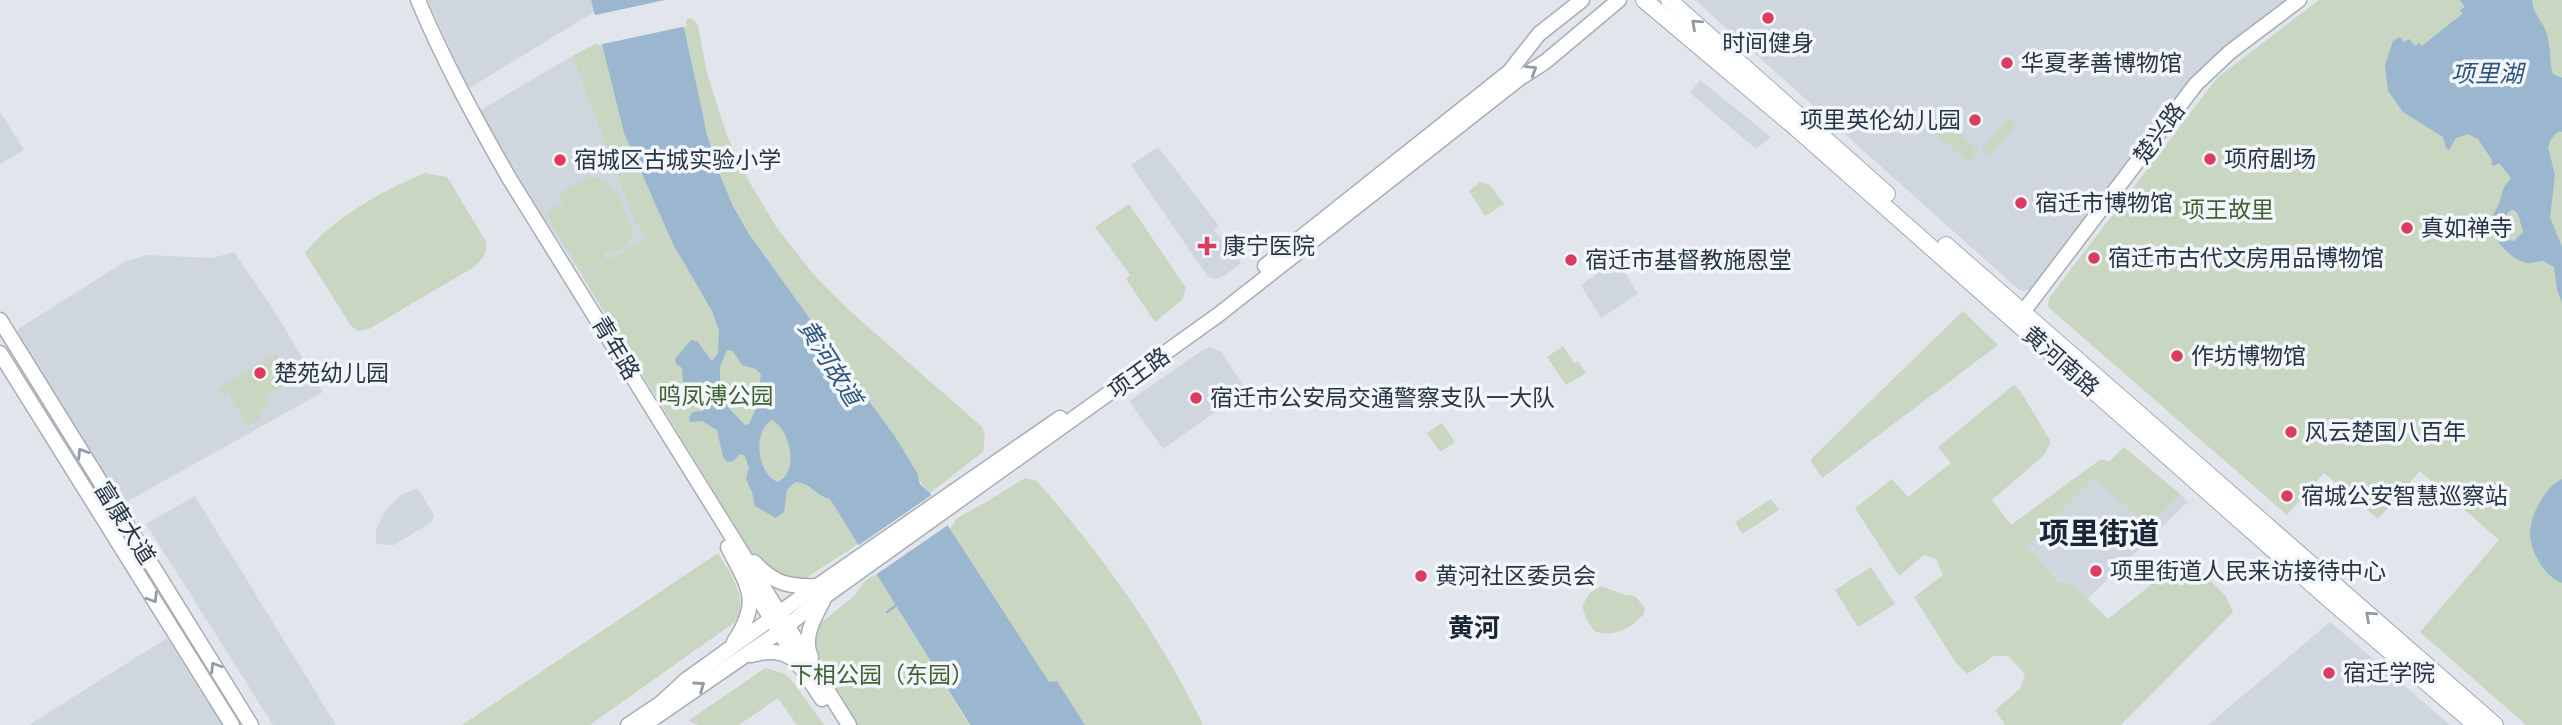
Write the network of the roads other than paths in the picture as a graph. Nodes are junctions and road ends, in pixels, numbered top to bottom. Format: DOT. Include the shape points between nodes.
graph roads {
  1 [pos="411,0"];
  2 [pos="418,0"];
  3 [pos="1582,0"];
  4 [pos="1619,0"];
  5 [pos="1644,0"];
  6 [pos="1669,0"];
  7 [pos="2299,0"];
  8 [pos="2020,317"];
  9 [pos="0,320"];
  10 [pos="0,353"];
  11 [pos="967,491"];
  12 [pos="731,544"];
  13 [pos="821,591"];
  14 [pos="779,623"];
  15 [pos="734,654"];
  16 [pos="837,716"];
  17 [pos="232,725"];
  18 [pos="251,725"];
  19 [pos="628,725"];
  20 [pos="644,725"];
  21 [pos="849,725"];
  22 [pos="2476,725"];
  23 [pos="2495,725"];
  1 -- 12 [label="street, 青年路" via="460,107"];
  2 -- 12 [label="street, 青年路" via="461,93 509,178"];
  3 -- 11 [label="street, 项王路" via="1539,34 1509,72 1213,308"];
  11 -- 4 [label="street, 项王路, one-way" via="1218,315"];
  5 -- 8 [label="main road, 黄河南路"];
  8 -- 6 [label="main road, 黄河南路, one-way"];
  7 -- 8 [label="street, 楚兴路" via="2196,84"];
  8 -- 22 [label="main road, 黄河南路" via="2330,600"];
  23 -- 8 [label="main road, 黄河南路, one-way"];
  18 -- 9 [label="street, 富康大道, one-way"];
  10 -- 17 [label="street, 富康大道, one-way"];
  11 -- 13 [label="street, 项王路"];
  12 -- 13 [label="street" via="772,579"];
  12 -- 14 [label="street, 青年路"];
  12 -- 15 [label="street" via="751,610"];
  13 -- 14 [label="street, 项王路"];
  13 -- 16 [label="street" via="807,642"];
  14 -- 15 [label="street, 项王路"];
  14 -- 16 [label="street, 青年路"];
  15 -- 16 [label="street" via="774,650 791,657"];
  15 -- 19 [label="street, 项王路" via="686,680"];
  20 -- 15 [label="street, 项王路, one-way"];
  16 -- 21 [label="street, 青年路"];
}
